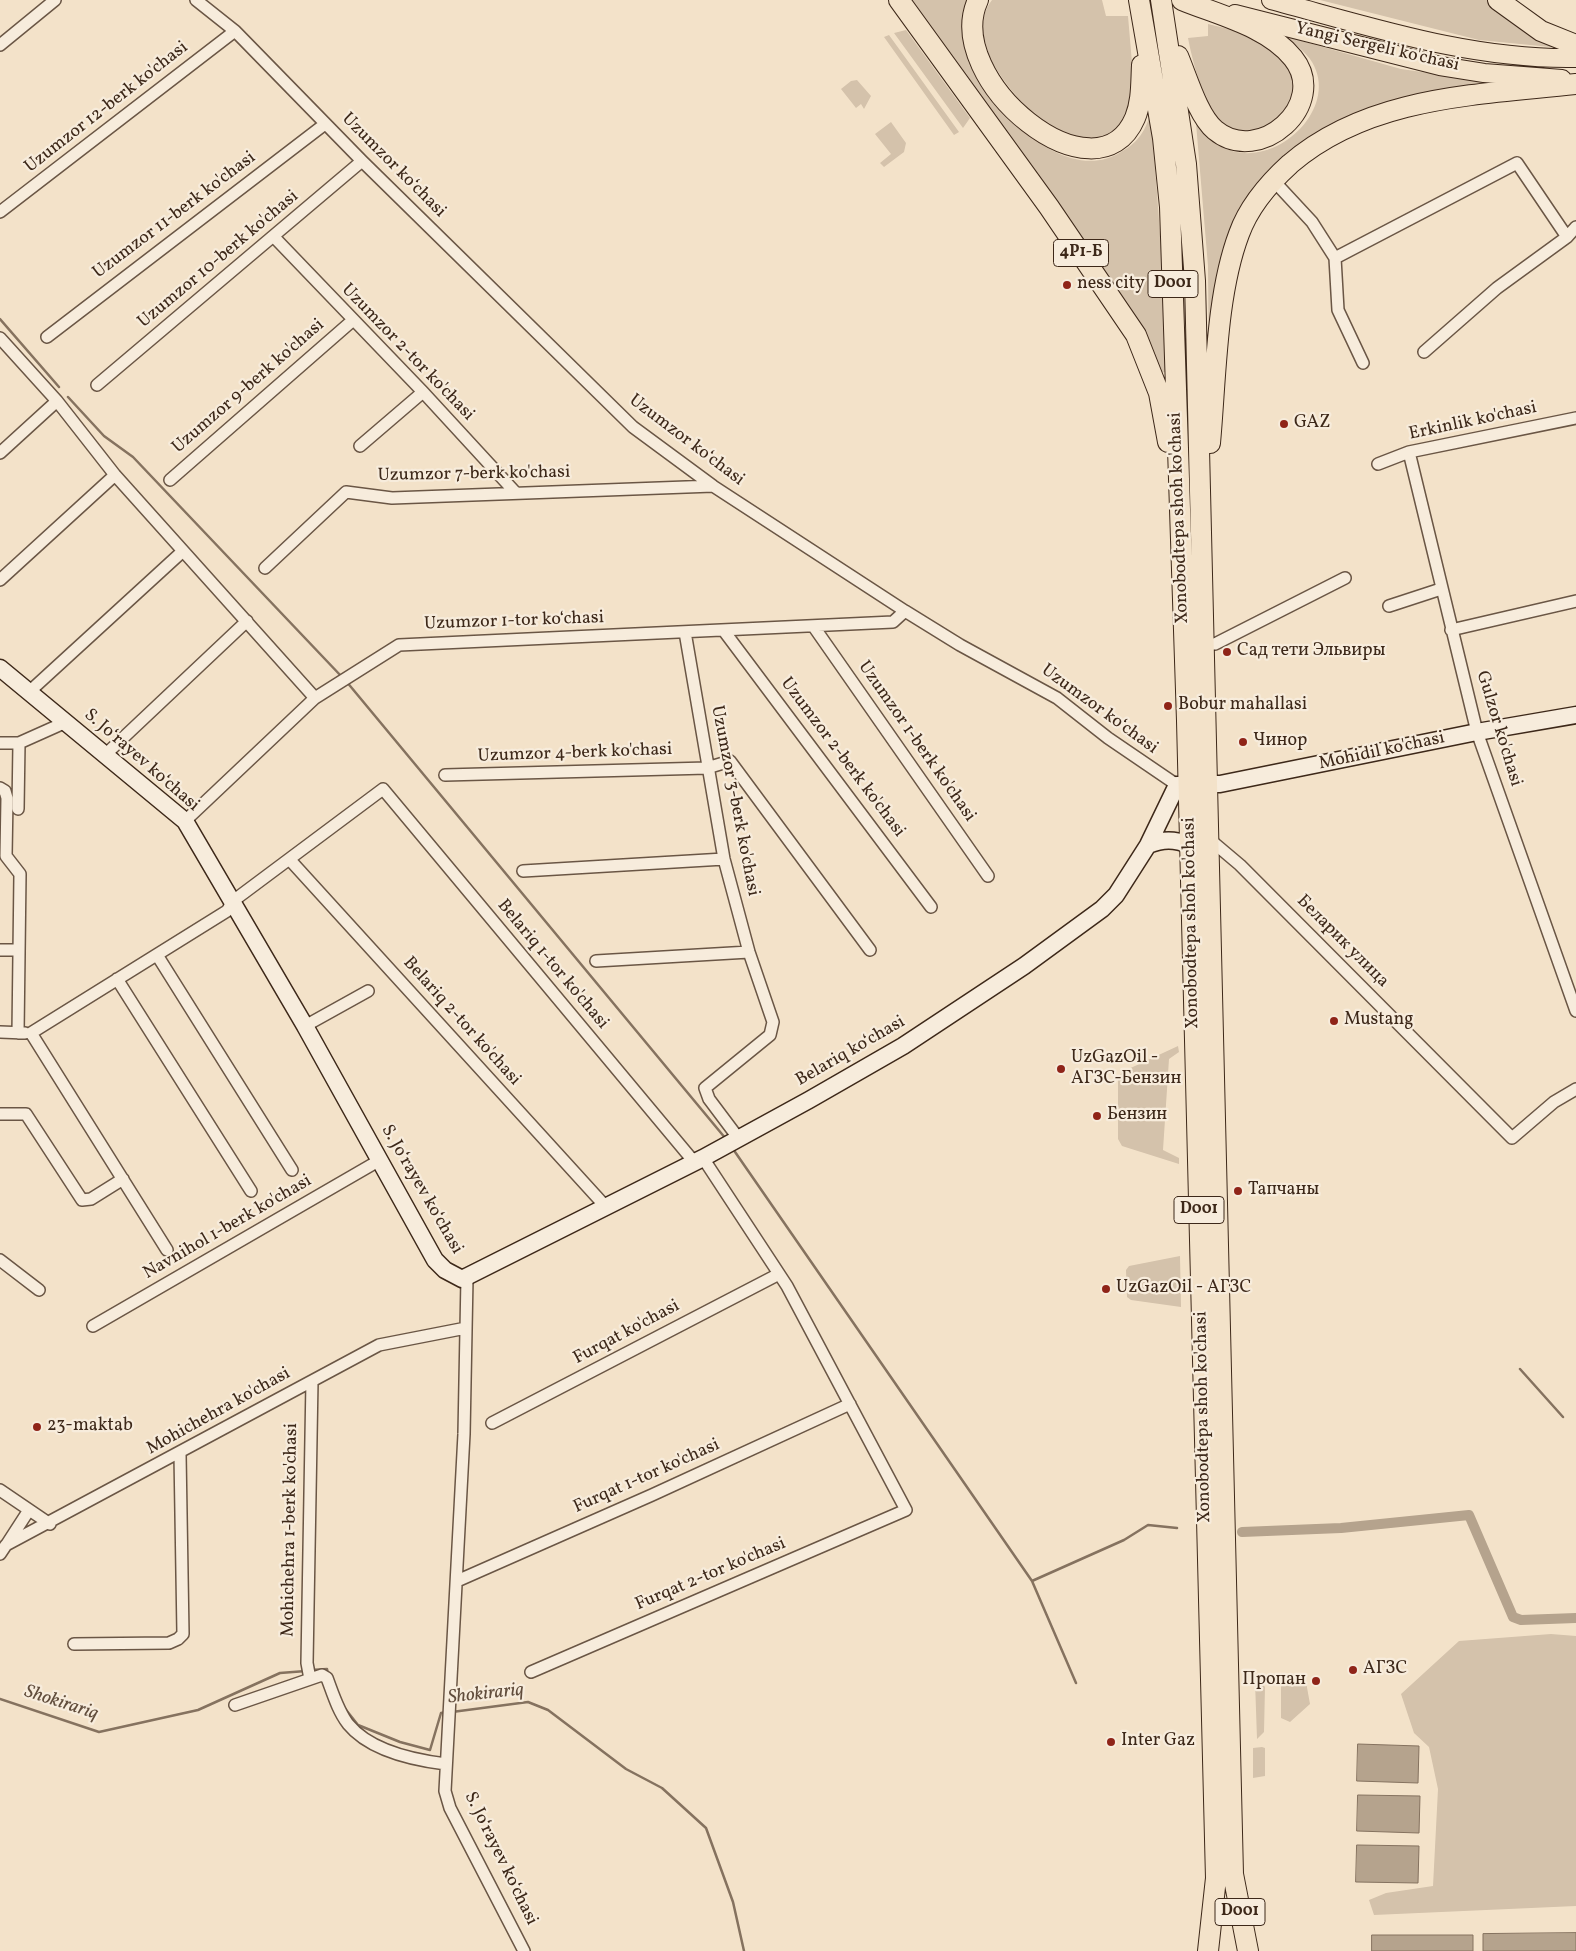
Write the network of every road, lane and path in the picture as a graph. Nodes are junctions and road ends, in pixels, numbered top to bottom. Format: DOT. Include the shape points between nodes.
graph roads {
  1 [pos="55,0"];
  2 [pos="196,0"];
  3 [pos="899,0"];
  4 [pos="978,0"];
  5 [pos="1139,0"];
  6 [pos="1161,0"];
  7 [pos="1182,0"];
  8 [pos="1271,0"];
  9 [pos="1498,0"];
  10 [pos="1144,28"];
  11 [pos="235,31"];
  12 [pos="1167,31"];
  13 [pos="0,45"];
  14 [pos="1576,45"];
  15 [pos="1576,58"];
  16 [pos="1576,80"];
  17 [pos="1576,84"];
  18 [pos="325,124"];
  19 [pos="362,161"];
  20 [pos="1273,180"];
  21 [pos="0,212"];
  22 [pos="1576,228"];
  23 [pos="274,237"];
  24 [pos="1567,237"];
  25 [pos="1334,258"];
  26 [pos="352,321"];
  27 [pos="47,337"];
  28 [pos="0,338"];
  29 [pos="1424,352"];
  30 [pos="1363,363"];
  31 [pos="97,384"];
  32 [pos="423,392"];
  33 [pos="57,401"];
  34 [pos="1576,418"];
  35 [pos="360,446"];
  36 [pos="1409,452"];
  37 [pos="0,453"];
  38 [pos="1378,464"];
  39 [pos="115,475"];
  40 [pos="170,480"];
  41 [pos="713,486"];
  42 [pos="515,492"];
  43 [pos="1202,540"];
  44 [pos="1182,542"];
  45 [pos="183,550"];
  46 [pos="265,568"];
  47 [pos="1345,578"];
  48 [pos="0,580"];
  49 [pos="1441,589"];
  50 [pos="1576,601"];
  51 [pos="1389,606"];
  52 [pos="905,611"];
  53 [pos="247,622"];
  54 [pos="814,627"];
  55 [pos="1451,630"];
  56 [pos="724,631"];
  57 [pos="685,632"];
  58 [pos="1203,644"];
  59 [pos="0,668"];
  60 [pos="29,692"];
  61 [pos="315,698"];
  62 [pos="1576,715"];
  63 [pos="66,722"];
  64 [pos="1476,732"];
  65 [pos="0,743"];
  66 [pos="19,743"];
  67 [pos="106,754"];
  68 [pos="707,768"];
  69 [pos="445,775"];
  70 [pos="1191,785"];
  71 [pos="0,788"];
  72 [pos="18,809"];
  73 [pos="185,821"];
  74 [pos="1199,842"];
  75 [pos="1148,846"];
  76 [pos="724,859"];
  77 [pos="290,860"];
  78 [pos="0,868"];
  79 [pos="15,868"];
  80 [pos="523,871"];
  81 [pos="988,876"];
  82 [pos="233,901"];
  83 [pos="931,907"];
  84 [pos="0,950"];
  85 [pos="19,950"];
  86 [pos="870,950"];
  87 [pos="749,952"];
  88 [pos="156,955"];
  89 [pos="596,962"];
  90 [pos="117,979"];
  91 [pos="368,991"];
  92 [pos="1576,1010"];
  93 [pos="305,1026"];
  94 [pos="0,1032"];
  95 [pos="18,1033"];
  96 [pos="31,1033"];
  97 [pos="1576,1088"];
  98 [pos="0,1114"];
  99 [pos="733,1142"];
  100 [pos="380,1160"];
  101 [pos="699,1160"];
  102 [pos="292,1170"];
  103 [pos="123,1179"];
  104 [pos="252,1191"];
  105 [pos="606,1207"];
  106 [pos="167,1250"];
  107 [pos="0,1260"];
  108 [pos="779,1274"];
  109 [pos="467,1278"];
  110 [pos="39,1290"];
  111 [pos="92,1326"];
  112 [pos="466,1328"];
  113 [pos="312,1382"];
  114 [pos="850,1404"];
  115 [pos="492,1423"];
  116 [pos="180,1454"];
  117 [pos="0,1490"];
  118 [pos="29,1510"];
  119 [pos="906,1510"];
  120 [pos="50,1524"];
  121 [pos="3,1550"];
  122 [pos="457,1581"];
  123 [pos="74,1644"];
  124 [pos="530,1672"];
  125 [pos="310,1679"];
  126 [pos="235,1705"];
  127 [pos="446,1764"];
  128 [pos="1224,1876"];
  129 [pos="524,1951"];
  130 [pos="1208,1951"];
  131 [pos="1248,1951"];
  1 -- 13 [label="street"];
  2 -- 11 [label="street, Uzumzor koʻchasi"];
  3 -- 44 [label="highway, 4Р1-Б" via="1049,207 1136,335 1159,393"];
  4 -- 10 [label="highway" via="971,32 981,66 990,80 1019,114 1038,130 1076,147 1110,145 1121,138 1133,123 1141,92"];
  5 -- 10 [label="highway, Xonobodtepa shoh ko'chasi / D001"];
  6 -- 12 [label="highway, Xonobodtepa shoh ko'chasi / D001"];
  7 -- 12 [label="highway" via="1254,30 1287,52 1303,80 1302,98 1296,113 1283,129 1262,139 1241,141 1218,133 1198,102"];
  7 -- 16 [label="main road, Yangi Sergeli ko'chasi" via="1440,66 1493,74"];
  8 -- 15 [label="main road, Yangi Sergeli ko'chasi" via="1442,45 1522,57"];
  9 -- 14 [label="highway" via="1541,31"];
  10 -- 44 [label="highway, Xonobodtepa shoh ko'chasi / D001" via="1163,138 1170,207"];
  11 -- 18 [label="street, Uzumzor koʻchasi"];
  11 -- 21 [label="street, Uzumzor 12-berk ko'chasi"];
  12 -- 43 [label="highway, Xonobodtepa shoh ko'chasi / D001" via="1186,164 1193,248"];
  17 -- 20 [label="highway" via="1454,98 1383,113 1324,138"];
  18 -- 19 [label="street, Uzumzor koʻchasi"];
  18 -- 27 [label="street, Uzumzor 11-berk ko'chasi"];
  19 -- 23 [label="street, Uzumzor 10-berk ko'chasi"];
  19 -- 41 [label="street, Uzumzor koʻchasi" via="633,427"];
  20 -- 25 [label="street" via="1312,222"];
  20 -- 43 [label="highway" via="1244,220 1229,273 1221,324"];
  22 -- 24 [label="street"];
  23 -- 26 [label="street, Uzumzor 2-tor ko'chasi"];
  23 -- 31 [label="street, Uzumzor 10-berk ko'chasi"];
  24 -- 25 [label="street" via="1518,163"];
  24 -- 29 [label="street" via="1497,288"];
  25 -- 30 [label="street" via="1338,310"];
  26 -- 32 [label="street, Uzumzor 2-tor ko'chasi"];
  26 -- 40 [label="street, Uzumzor 9-berk ko'chasi"];
  28 -- 33 [label="street"];
  32 -- 35 [label="street"];
  32 -- 42 [label="street, Uzumzor 2-tor ko'chasi"];
  33 -- 37 [label="street"];
  33 -- 39 [label="street"];
  34 -- 36 [label="street, Erkinlik ko'chasi"];
  36 -- 38 [label="street, Erkinlik ko'chasi"];
  36 -- 49 [label="street, Gulzor ko'chasi"];
  39 -- 45 [label="street"];
  39 -- 48 [label="street"];
  41 -- 42 [label="street, Uzumzor 7-berk ko'chasi"];
  41 -- 52 [label="street, Uzumzor koʻchasi"];
  42 -- 46 [label="street, Uzumzor 7-berk ko'chasi" via="392,498 346,492"];
  43 -- 58 [label="highway, Xonobodtepa shoh ko'chasi / D001"];
  44 -- 70 [label="highway, Xonobodtepa shoh ko'chasi / D001"];
  45 -- 53 [label="street"];
  45 -- 60 [label="street"];
  47 -- 58 [label="street" via="1214,644"];
  49 -- 51 [label="street"];
  49 -- 55 [label="street, Gulzor ko'chasi"];
  50 -- 55 [label="street"];
  52 -- 54 [label="street, Uzumzor 1-tor ko‘chasi" via="893,622"];
  52 -- 70 [label="street, Uzumzor koʻchasi" via="1058,698 1108,738"];
  53 -- 61 [label="street"];
  53 -- 67 [label="street"];
  54 -- 56 [label="street, Uzumzor 1-tor ko‘chasi"];
  54 -- 81 [label="street, Uzumzor 1-berk ko'chasi"];
  55 -- 64 [label="street, Gulzor ko'chasi"];
  56 -- 57 [label="street, Uzumzor 1-tor ko‘chasi"];
  56 -- 83 [label="street, Uzumzor 2-berk ko'chasi"];
  57 -- 61 [label="street, Uzumzor 1-tor ko‘chasi" via="399,644"];
  57 -- 68 [label="street, Uzumzor 3-berk ko'chasi"];
  58 -- 70 [label="highway, Xonobodtepa shoh ko'chasi / D001"];
  59 -- 60 [label="street, S. Joʻrayev koʻchasi"];
  60 -- 63 [label="street, S. Joʻrayev koʻchasi"];
  61 -- 73 [label="street, Uzumzor 1-tor ko‘chasi"];
  62 -- 64 [label="street, Mohidil ko'chasi"];
  63 -- 66 [label="street"];
  63 -- 67 [label="street, S. Joʻrayev koʻchasi"];
  64 -- 70 [label="street, Mohidil ko'chasi" via="1220,784"];
  64 -- 92 [label="street, Gulzor ko'chasi"];
  65 -- 66 [label="street"];
  66 -- 72 [label="street"];
  67 -- 73 [label="street, S. Joʻrayev koʻchasi"];
  68 -- 69 [label="street, Uzumzor 4-berk ko'chasi"];
  68 -- 76 [label="street, Uzumzor 3-berk ko'chasi"];
  68 -- 86 [label="street, Uzumzor 4-berk ko'chasi" via="730,761"];
  70 -- 74 [label="highway, Xonobodtepa shoh ko'chasi / D001"];
  70 -- 75 [label="street, Belariq koʻchasi"];
  71 -- 79 [label="street" via="7,798 6,856"];
  73 -- 82 [label="street, S. Joʻrayev koʻchasi"];
  74 -- 75 [label="street" via="1171,840"];
  74 -- 97 [label="street, Беларик улица" via="1240,866 1512,1138 1554,1102"];
  74 -- 128 [label="highway, Xonobodtepa shoh ko'chasi / D001"];
  75 -- 99 [label="street, Belariq koʻchasi" via="1109,903 1032,960 903,1046"];
  76 -- 80 [label="street"];
  76 -- 87 [label="street, Uzumzor 3-berk ko'chasi"];
  77 -- 82 [label="street"];
  77 -- 101 [label="street, Belariq 1-tor ko'chasi" via="383,789"];
  77 -- 105 [label="street, Belariq 2-tor ko'chasi"];
  78 -- 79 [label="street"];
  79 -- 85 [label="street" via="20,874"];
  82 -- 88 [label="street" via="227,911"];
  82 -- 93 [label="street, S. Joʻrayev koʻchasi"];
  84 -- 85 [label="street"];
  85 -- 95 [label="street"];
  87 -- 89 [label="street"];
  87 -- 99 [label="street, Uzumzor 3-berk ko'chasi" via="773,1029 770,1035 705,1088"];
  88 -- 90 [label="street"];
  88 -- 102 [label="street"];
  90 -- 96 [label="street"];
  90 -- 104 [label="street"];
  91 -- 93 [label="street"];
  93 -- 100 [label="street, S. Joʻrayev koʻchasi"];
  94 -- 95 [label="street"];
  95 -- 96 [label="street"];
  96 -- 103 [label="street"];
  98 -- 103 [label="street" via="26,1114 82,1200 92,1199"];
  99 -- 101 [label="street, Belariq koʻchasi"];
  100 -- 109 [label="street, S. Joʻrayev koʻchasi" via="435,1260 453,1276"];
  100 -- 111 [label="street, Navnihol 1-berk ko'chasi"];
  101 -- 105 [label="street, Belariq koʻchasi"];
  101 -- 108 [label="street, Belariq 1-tor ko'chasi"];
  103 -- 106 [label="street"];
  105 -- 109 [label="street, Belariq koʻchasi"];
  107 -- 110 [label="street"];
  108 -- 114 [label="street, Belariq 1-tor ko'chasi"];
  108 -- 115 [label="street, Furqat ko'chasi"];
  109 -- 112 [label="street, S. Joʻrayev koʻchasi"];
  112 -- 113 [label="street, Mohichehra ko'chasi" via="379,1345"];
  112 -- 122 [label="street, S. Joʻrayev koʻchasi"];
  113 -- 116 [label="street, Mohichehra ko'chasi"];
  113 -- 125 [label="street, Mohichehra 1-berk ko'chasi" via="307,1545 307,1663"];
  114 -- 119 [label="street, Belariq 1-tor ko'chasi"];
  114 -- 122 [label="street, Furqat 1-tor ko'chasi"];
  116 -- 120 [label="street, Mohichehra ko'chasi"];
  116 -- 123 [label="street" via="183,1634 169,1643"];
  117 -- 118 [label="street"];
  118 -- 120 [label="street"];
  118 -- 121 [label="street"];
  119 -- 124 [label="street, Furqat 2-tor ko'chasi"];
  120 -- 121 [label="street, Mohichehra ko'chasi"];
  122 -- 127 [label="street, S. Joʻrayev koʻchasi"];
  125 -- 126 [label="street"];
  125 -- 127 [label="street" via="325,1676 349,1725 380,1748 421,1761"];
  127 -- 129 [label="street, S. Joʻrayev koʻchasi" via="445,1791 450,1808"];
  128 -- 130 [label="highway, D001"];
  128 -- 131 [label="highway, D001"];
}
